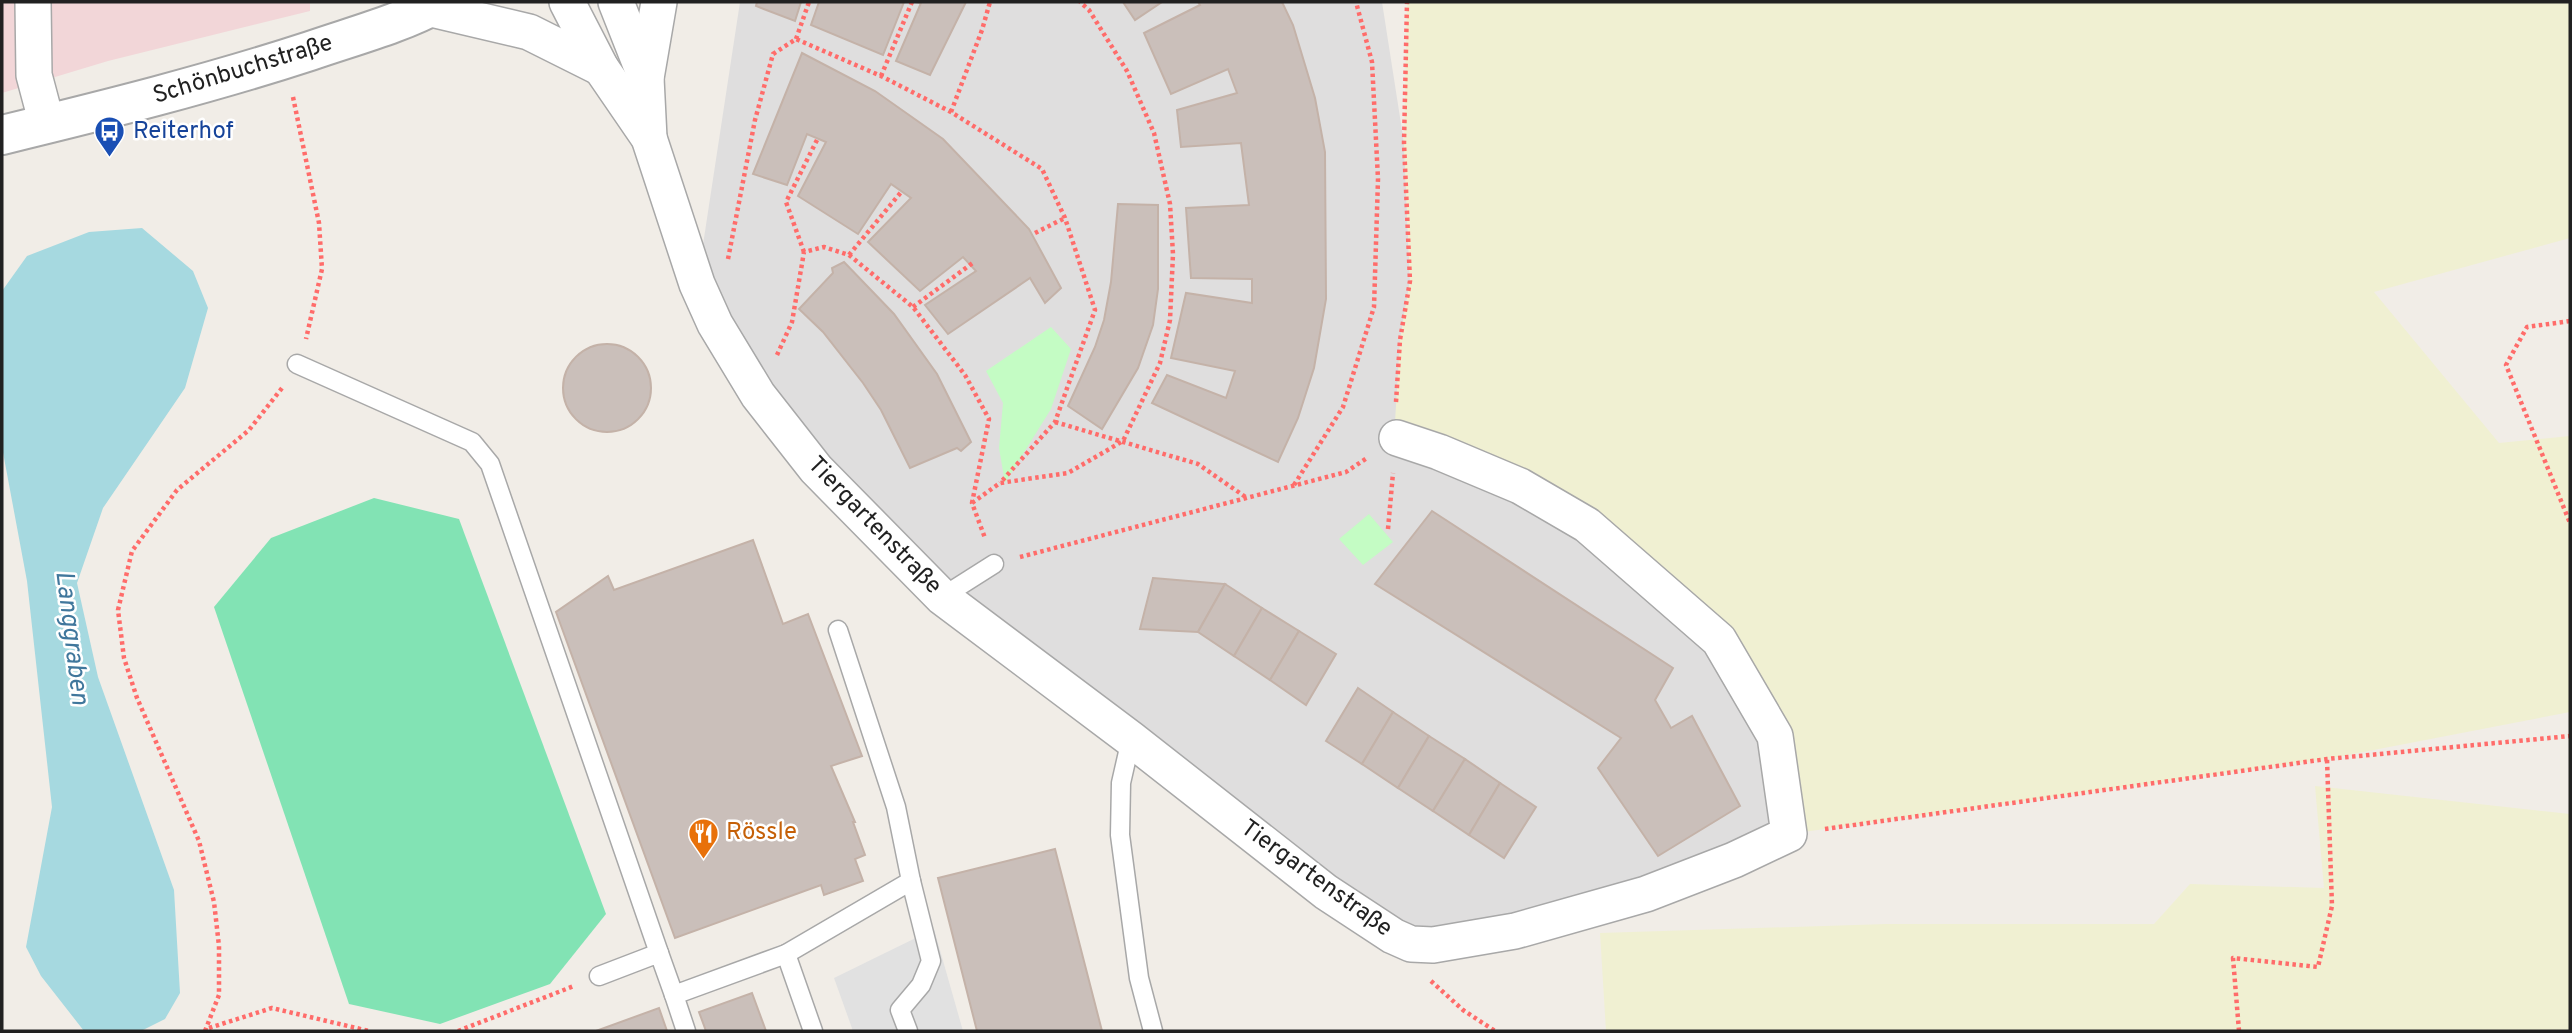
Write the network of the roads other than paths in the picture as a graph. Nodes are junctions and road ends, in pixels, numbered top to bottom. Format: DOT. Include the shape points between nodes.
graph roads {
  1 [pos="33,2"];
  2 [pos="567,2"];
  3 [pos="616,2"];
  4 [pos="659,2"];
  5 [pos="433,5"];
  6 [pos="601,68"];
  7 [pos="646,78"];
  8 [pos="47,124"];
  9 [pos="2,135"];
  10 [pos="649,138"];
  11 [pos="297,364"];
  12 [pos="1397,438"];
  13 [pos="994,564"];
  14 [pos="942,597"];
  15 [pos="838,630"];
  16 [pos="1131,739"];
  17 [pos="911,881"];
  18 [pos="659,953"];
  19 [pos="786,954"];
  20 [pos="599,976"];
  21 [pos="674,995"];
  22 [pos="686,1031"];
  23 [pos="813,1031"];
  24 [pos="908,1031"];
  25 [pos="1153,1031"];
  1 -- 8 [label="street" via="34,75"];
  2 -- 6 [label="street, Tiergartenstraße"];
  3 -- 7 [label="street, Tiergartenstraße"];
  4 -- 7 [label="street, Tiergartenstraße"];
  5 -- 6 [label="street, Tiergartenstraße" via="529,32"];
  5 -- 8 [label="street, Schönbuchstraße" via="285,59"];
  6 -- 10 [label="street, Tiergartenstraße"];
  7 -- 10 [label="street, Tiergartenstraße"];
  8 -- 9 [label="street, Schönbuchstraße"];
  10 -- 14 [label="street, Tiergartenstraße" via="697,284 758,395 816,469"];
  11 -- 18 [label="lane" via="472,442 490,464"];
  12 -- 16 [label="street, Tiergartenstraße" via="1520,486 1587,525 1719,640 1775,736 1789,834 1646,894 1515,931 1433,945 1411,944 1326,892"];
  13 -- 14 [label="lane"];
  14 -- 16 [label="street, Tiergartenstraße"];
  15 -- 17 [label="lane" via="896,807"];
  16 -- 25 [label="lane" via="1121,783 1120,835 1139,978"];
  17 -- 19 [label="lane"];
  17 -- 24 [label="lane" via="931,961 921,985 900,1010"];
  18 -- 20 [label="lane"];
  18 -- 21 [label="lane"];
  19 -- 21 [label="lane"];
  19 -- 23 [label="lane"];
  21 -- 22 [label="lane"];
}
